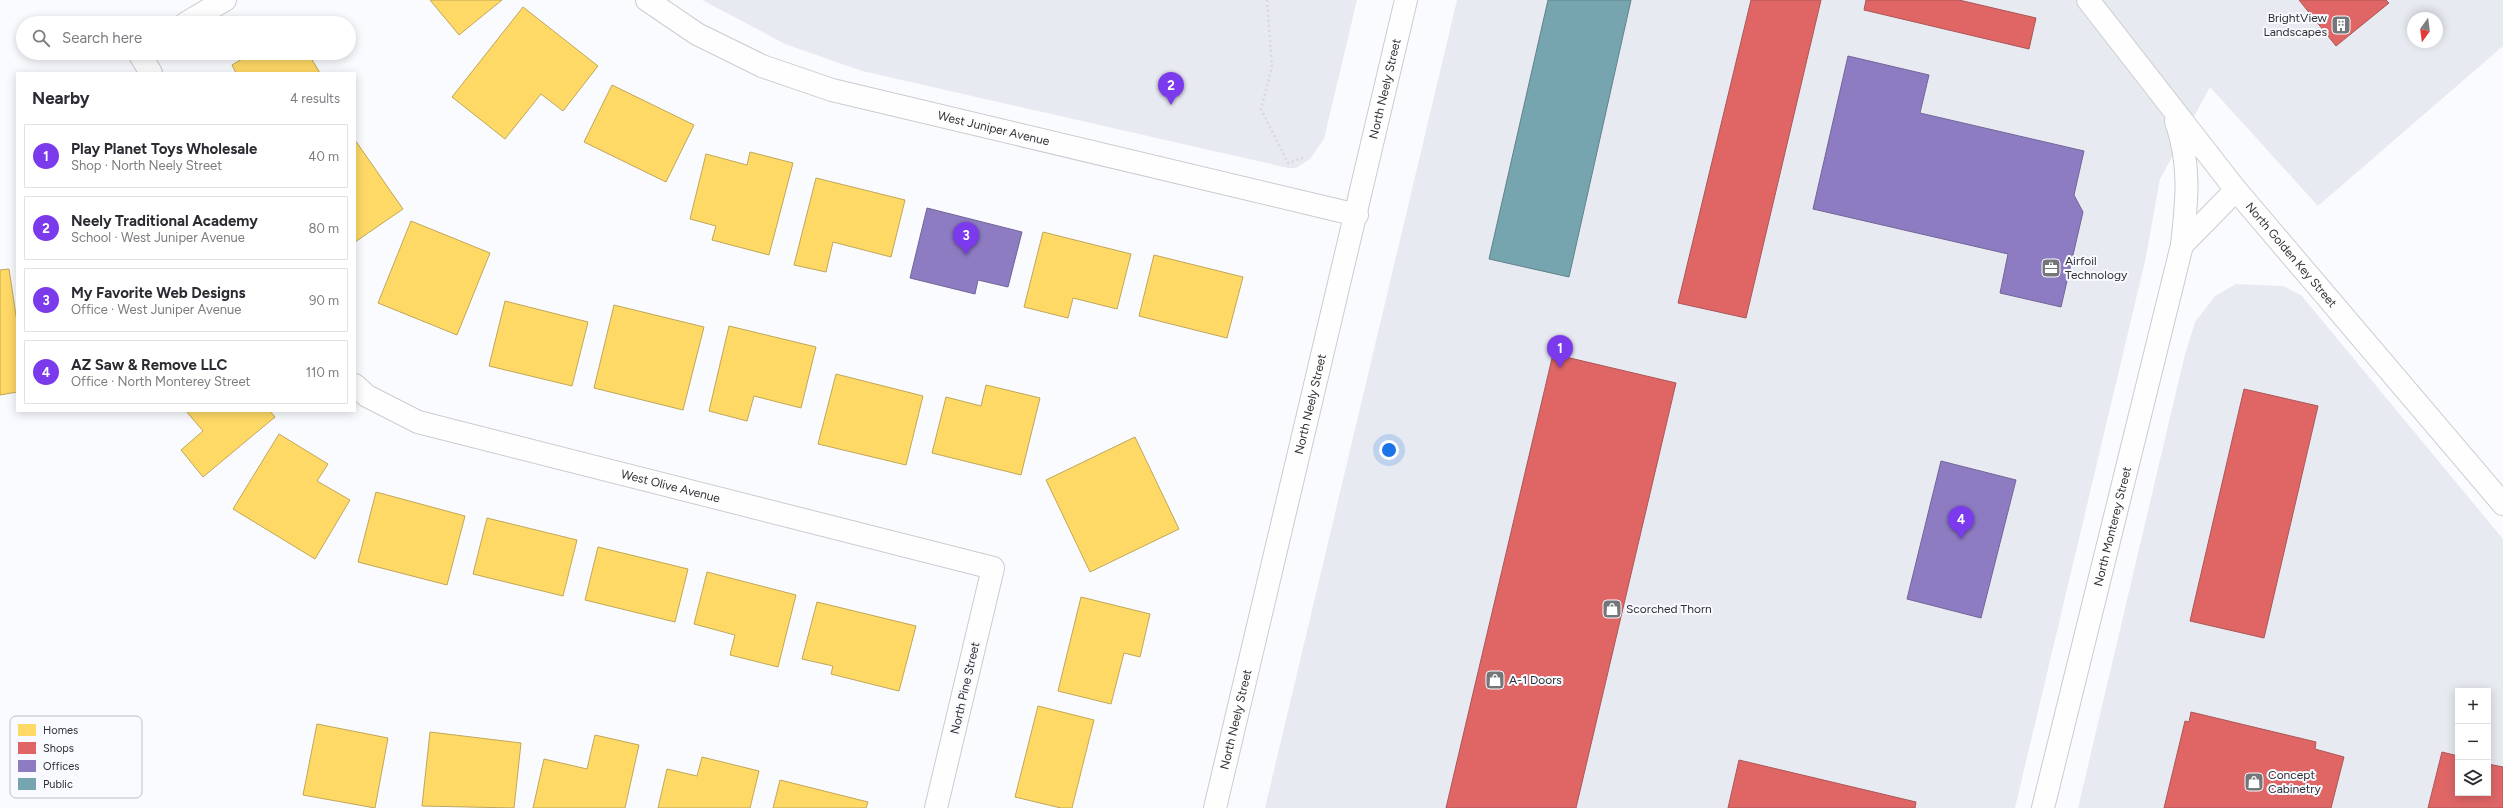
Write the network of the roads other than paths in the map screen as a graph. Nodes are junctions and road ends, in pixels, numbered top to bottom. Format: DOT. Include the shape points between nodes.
graph roads {
  1 [pos="225,0"];
  2 [pos="647,0"];
  3 [pos="1406,0"];
  4 [pos="2088,0"];
  5 [pos="198,16"];
  6 [pos="143,60"];
  7 [pos="150,72"];
  8 [pos="2172,107"];
  9 [pos="2236,190"];
  10 [pos="1357,215"];
  11 [pos="2182,245"];
  12 [pos="356,386"];
  13 [pos="2503,504"];
  14 [pos="993,568"];
  15 [pos="936,808"];
  16 [pos="1215,808"];
  17 [pos="2043,808"];
  1 -- 5 [label="street"];
  2 -- 10 [label="street, West Juniper Avenue" via="697,34 762,66 832,90"];
  3 -- 10 [label="street, North Neely Street"];
  4 -- 8 [label="street, North Golden Key Street"];
  6 -- 7 [label="street"];
  8 -- 9 [label="street, North Golden Key Street"];
  8 -- 11 [label="street, North Monterey Street" via="2185,146 2188,180"];
  9 -- 11 [label="street"];
  9 -- 13 [label="street, North Golden Key Street"];
  10 -- 16 [label="street, North Neely Street"];
  11 -- 17 [label="street, North Monterey Street"];
  12 -- 14 [label="street, West Olive Avenue" via="367,396 418,422"];
  14 -- 15 [label="street, North Pine Street"];
}
